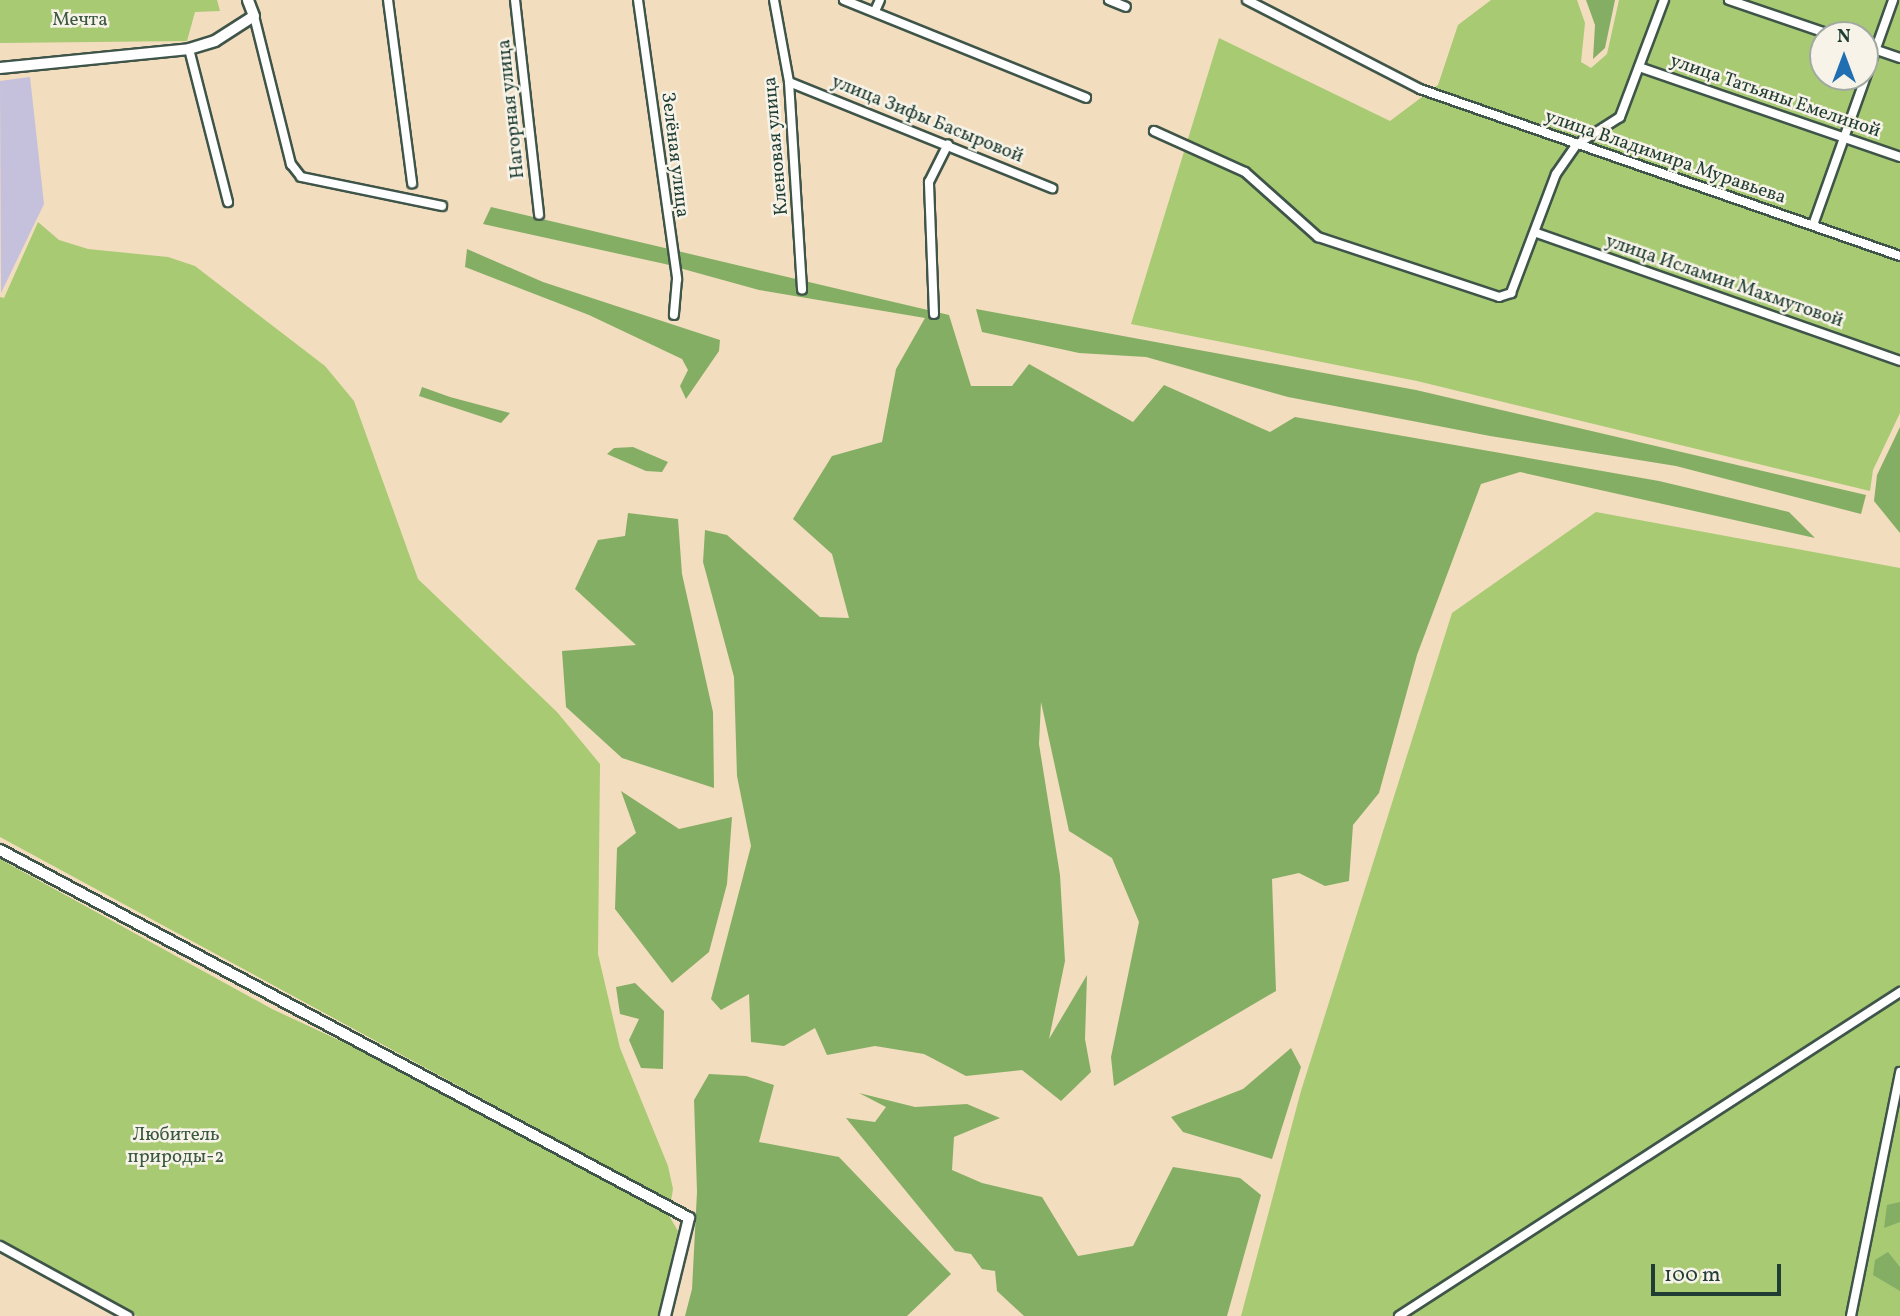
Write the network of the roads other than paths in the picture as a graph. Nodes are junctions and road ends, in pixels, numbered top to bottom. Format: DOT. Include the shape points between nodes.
graph roads {
  1 [pos="248,0"];
  2 [pos="388,0"];
  3 [pos="515,0"];
  4 [pos="638,0"];
  5 [pos="774,0"];
  6 [pos="844,0"];
  7 [pos="880,0"];
  8 [pos="1109,0"];
  9 [pos="1247,0"];
  10 [pos="1664,0"];
  11 [pos="1729,0"];
  12 [pos="1893,0"];
  13 [pos="1126,7"];
  14 [pos="875,11"];
  15 [pos="254,16"];
  16 [pos="1809,27"];
  17 [pos="1879,39"];
  18 [pos="189,49"];
  19 [pos="1879,51"];
  20 [pos="1900,58"];
  21 [pos="1639,67"];
  22 [pos="0,68"];
  23 [pos="789,82"];
  24 [pos="1861,91"];
  25 [pos="1086,98"];
  26 [pos="1154,131"];
  27 [pos="1844,138"];
  28 [pos="948,144"];
  29 [pos="1576,145"];
  30 [pos="1900,157"];
  31 [pos="412,183"];
  32 [pos="1052,188"];
  33 [pos="228,202"];
  34 [pos="442,206"];
  35 [pos="539,215"];
  36 [pos="1813,225"];
  37 [pos="1537,233"];
  38 [pos="1900,256"];
  39 [pos="802,289"];
  40 [pos="674,314"];
  41 [pos="934,314"];
  42 [pos="1900,361"];
  43 [pos="0,850"];
  44 [pos="1900,992"];
  45 [pos="1900,1072"];
  46 [pos="0,1246"];
  47 [pos="128,1316"];
  48 [pos="665,1316"];
  49 [pos="1399,1316"];
  50 [pos="1851,1316"];
  1 -- 15 [label="street"];
  2 -- 31 [label="street"];
  3 -- 35 [label="street, Нагорная улица"];
  4 -- 40 [label="street, Зелёная улица" via="677,279"];
  5 -- 23 [label="street, Кленовая улица"];
  6 -- 14 [label="street"];
  7 -- 14 [label="street"];
  8 -- 13 [label="street"];
  9 -- 29 [label="street, улица Владимира Муравьева" via="1420,89"];
  10 -- 21 [label="street"];
  11 -- 16 [label="street"];
  12 -- 17 [label="street"];
  14 -- 25 [label="street"];
  15 -- 18 [label="street" via="215,41"];
  15 -- 34 [label="street" via="291,164 302,177"];
  18 -- 22 [label="street"];
  18 -- 33 [label="street"];
  19 -- 20 [label="street"];
  21 -- 27 [label="street, улица Татьяны Емелиной"];
  21 -- 29 [label="street" via="1620,117"];
  23 -- 28 [label="street, улица Зифы Басыровой"];
  23 -- 39 [label="street, Кленовая улица"];
  24 -- 27 [label="street"];
  26 -- 37 [label="street" via="1245,172 1318,237 1499,297 1511,293"];
  27 -- 30 [label="street, улица Татьяны Емелиной"];
  27 -- 36 [label="street"];
  28 -- 32 [label="street, улица Зифы Басыровой"];
  28 -- 41 [label="street" via="929,182"];
  29 -- 36 [label="street, улица Владимира Муравьева"];
  29 -- 37 [label="street" via="1556,174"];
  36 -- 38 [label="street, улица Владимира Муравьева"];
  37 -- 42 [label="street, улица Исламии Махмутовой"];
  43 -- 48 [label="street" via="689,1218"];
  44 -- 49 [label="street"];
  45 -- 50 [label="street"];
  46 -- 47 [label="street"];
}
